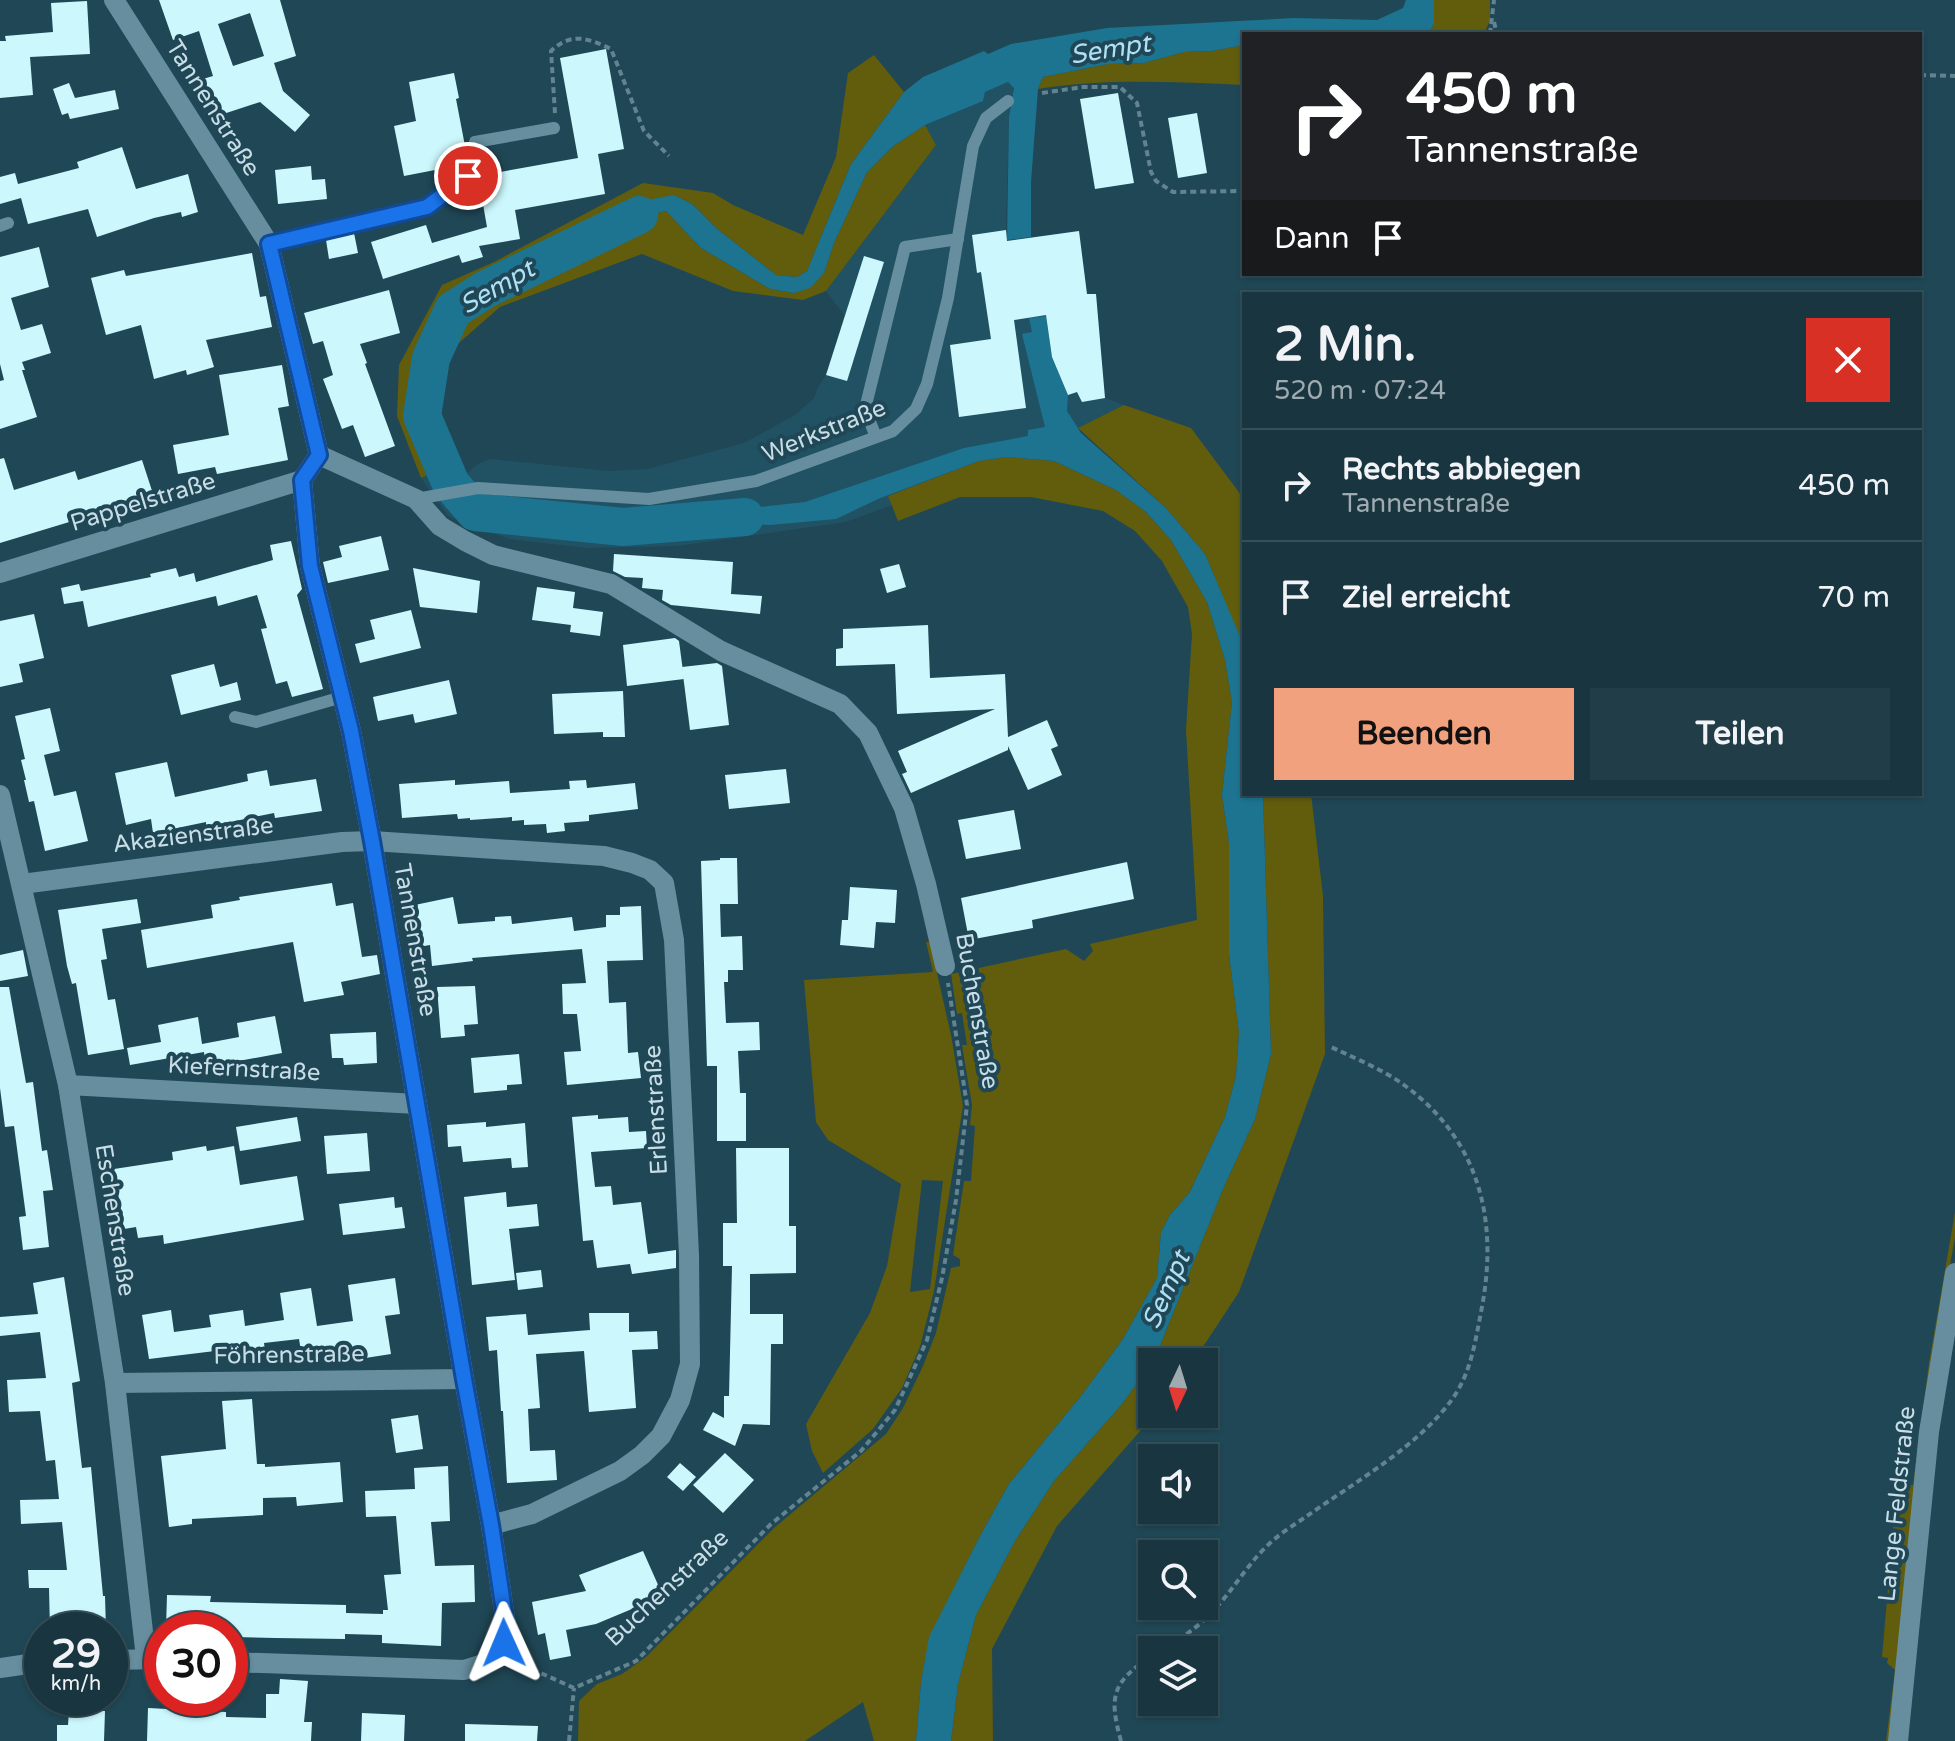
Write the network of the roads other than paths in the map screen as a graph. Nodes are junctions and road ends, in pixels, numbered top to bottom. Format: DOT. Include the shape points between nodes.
graph roads {
  1 [pos="114,0"];
  2 [pos="1008,101"];
  3 [pos="554,128"];
  4 [pos="958,239"];
  5 [pos="269,244"];
  6 [pos="876,437"];
  7 [pos="319,455"];
  8 [pos="302,480"];
  9 [pos="416,499"];
  10 [pos="0,573"];
  11 [pos="342,697"];
  12 [pos="235,717"];
  13 [pos="0,795"];
  14 [pos="372,841"];
  15 [pos="22,884"];
  16 [pos="945,966"];
  17 [pos="68,1085"];
  18 [pos="417,1104"];
  19 [pos="1955,1273"];
  20 [pos="464,1379"];
  21 [pos="115,1383"];
  22 [pos="491,1525"];
  23 [pos="147,1612"];
  24 [pos="248,1663"];
  25 [pos="24,1665"];
  26 [pos="0,1668"];
  27 [pos="1898,1741"];
  1 -- 5 [label="street, Tannenstraße"];
  2 -- 4 [label="lane, Werkstraße" via="986,118 973,146"];
  3 -- 5 [label="lane" via="475,142 468,176 427,207"];
  4 -- 6 [label="lane, Werkstraße" via="927,384 904,423"];
  4 -- 6 [label="lane" via="905,247 865,409"];
  5 -- 7 [label="street, Tannenstraße"];
  6 -- 9 [label="lane, Werkstraße" via="756,481 649,499 478,488"];
  7 -- 8 [label="street"];
  7 -- 9 [label="street, Buchenstraße"];
  8 -- 10 [label="street, Pappelstraße"];
  8 -- 11 [label="street, Tannenstraße" via="310,566"];
  9 -- 16 [label="street, Buchenstraße" via="440,526 493,555 611,584 721,651 840,704 868,733 904,808"];
  11 -- 12 [label="lane" via="256,722"];
  11 -- 14 [label="street, Tannenstraße"];
  13 -- 15 [label="street, Eschenstraße"];
  14 -- 15 [label="street, Akazienstraße"];
  14 -- 18 [label="street, Tannenstraße"];
  14 -- 22 [label="street, Erlenstraße" via="604,856 632,863 664,883 674,940 689,1255 690,1364 680,1400 661,1436 620,1471 532,1514"];
  15 -- 17 [label="street, Eschenstraße"];
  17 -- 18 [label="street, Kiefernstraße"];
  17 -- 21 [label="street, Eschenstraße"];
  18 -- 20 [label="street, Tannenstraße"];
  19 -- 27 [label="street, Lange Feldstraße" via="1929,1432"];
  20 -- 21 [label="street, Föhrenstraße"];
  20 -- 22 [label="street, Tannenstraße"];
  21 -- 23 [label="street, Eschenstraße"];
  22 -- 24 [label="street, Tannenstraße" via="507,1631 497,1653 483,1664 464,1670"];
  25 -- 26 [label="street"];
}
